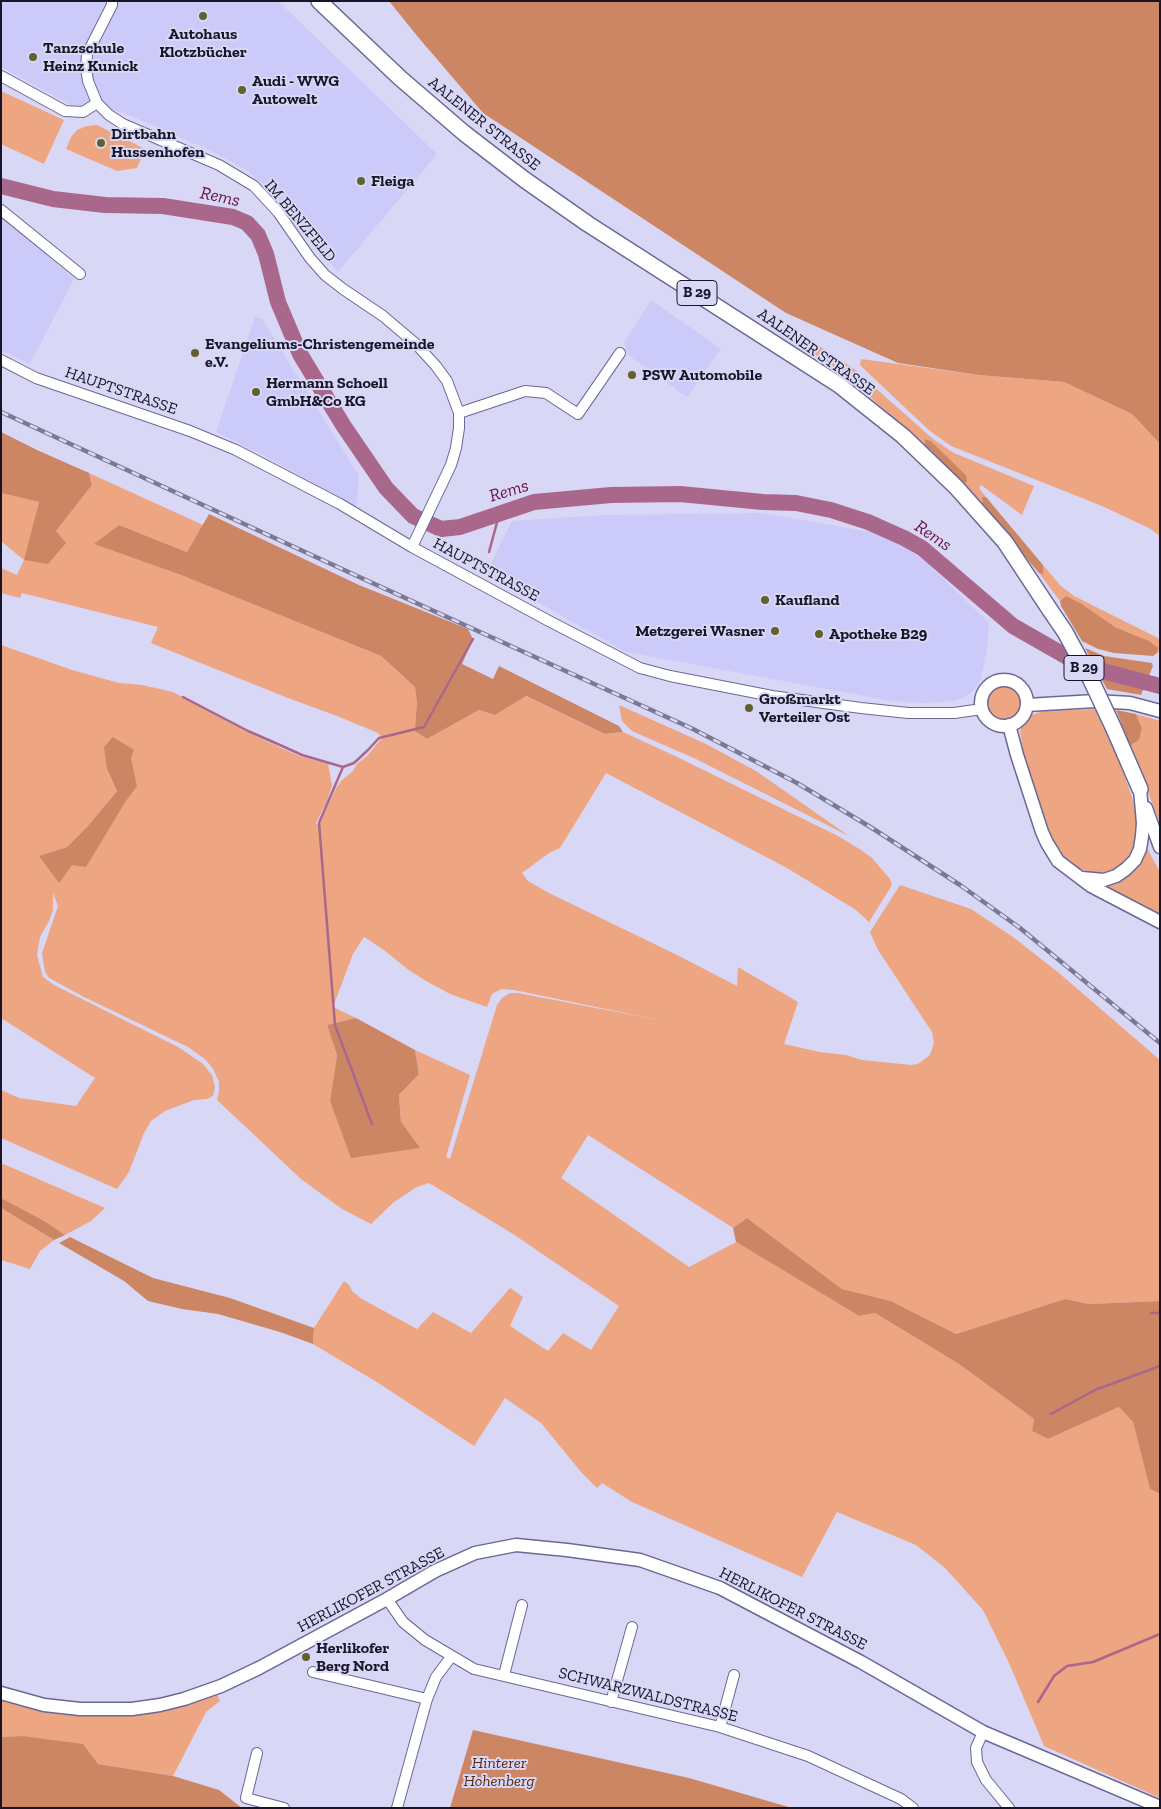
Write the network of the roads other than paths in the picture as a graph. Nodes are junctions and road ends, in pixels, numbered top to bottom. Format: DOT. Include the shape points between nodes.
graph roads {
  1 [pos="112,1"];
  2 [pos="319,1"];
  3 [pos="1,76"];
  4 [pos="97,103"];
  5 [pos="1,210"];
  6 [pos="80,274"];
  7 [pos="620,353"];
  8 [pos="1,360"];
  9 [pos="459,413"];
  10 [pos="412,547"];
  11 [pos="1105,701"];
  12 [pos="1026,705"];
  13 [pos="982,709"];
  14 [pos="1160,711"];
  15 [pos="1160,718"];
  16 [pos="1009,725"];
  17 [pos="1140,789"];
  18 [pos="1148,813"];
  19 [pos="1160,831"];
  20 [pos="1160,847"];
  21 [pos="1078,877"];
  22 [pos="1160,922"];
  23 [pos="387,1599"];
  24 [pos="522,1605"];
  25 [pos="632,1627"];
  26 [pos="451,1657"];
  27 [pos="314,1672"];
  28 [pos="734,1675"];
  29 [pos="504,1676"];
  30 [pos="1,1693"];
  31 [pos="428,1700"];
  32 [pos="611,1702"];
  33 [pos="720,1727"];
  34 [pos="983,1732"];
  35 [pos="258,1753"];
  36 [pos="284,1808"];
  37 [pos="398,1808"];
  38 [pos="913,1808"];
  39 [pos="1009,1808"];
  40 [pos="1160,1808"];
  1 -- 4 [label="street, IM BENZFELD" via="88,54 88,81"];
  2 -- 17 [label="highway, AALENER STRASSE / B 29, bridge" via="400,78 525,180 832,380 903,436 956,487 1005,542 1065,632 1087,672"];
  3 -- 4 [label="street" via="65,111 83,112"];
  4 -- 9 [label="street, IM BENZFELD" via="122,124 219,165 254,186 278,212 325,275 383,316 436,366 447,381"];
  5 -- 6 [label="street"];
  7 -- 9 [label="street" via="578,414 546,393 525,391"];
  8 -- 10 [label="street, HAUPTSTRASSE" via="36,378 236,450 340,504"];
  9 -- 10 [label="street, IM BENZFELD" via="451,465"];
  10 -- 13 [label="street, HAUPTSTRASSE" via="625,661 655,672 772,696 862,708 908,713"];
  11 -- 12 [label="main road"];
  11 -- 14 [label="main road" via="1130,703"];
  11 -- 15 [label="main road"];
  12 -- 13 [label="main road" via="1024,692 1019,686 1000,681 993,683 983,694"];
  12 -- 16 [label="main road" via="1021,718"];
  13 -- 16 [label="main road" via="989,721"];
  16 -- 21 [label="main road" via="1046,843 1058,861"];
  17 -- 18 [label="main road, AALENER STRASSE / B 29"];
  17 -- 21 [label="main road" via="1143,823 1140,849 1135,860 1116,876 1104,880"];
  18 -- 19 [label="main road"];
  18 -- 20 [label="main road, AALENER STRASSE / B 29"];
  21 -- 22 [label="main road" via="1109,897"];
  23 -- 26 [label="street, SCHWARZWALDSTRASSE" via="403,1622"];
  23 -- 30 [label="main road, HERLIKOFER STRASSE" via="259,1668 221,1686 176,1701 132,1709 80,1709 44,1705"];
  23 -- 34 [label="main road, HERLIKOFER STRASSE" via="475,1553 516,1545 640,1560 720,1588"];
  24 -- 29 [label="street"];
  25 -- 32 [label="street"];
  26 -- 29 [label="street, SCHWARZWALDSTRASSE" via="474,1669"];
  26 -- 31 [label="street" via="436,1677"];
  27 -- 31 [label="street"];
  28 -- 33 [label="street"];
  29 -- 32 [label="street, SCHWARZWALDSTRASSE"];
  31 -- 37 [label="street"];
  32 -- 33 [label="street, SCHWARZWALDSTRASSE"];
  33 -- 38 [label="street, SCHWARZWALDSTRASSE" via="808,1756"];
  34 -- 39 [label="street" via="976,1748 977,1762 986,1780"];
  34 -- 40 [label="main road, HERLIKOFER STRASSE"];
  35 -- 36 [label="street" via="246,1798"];
}
